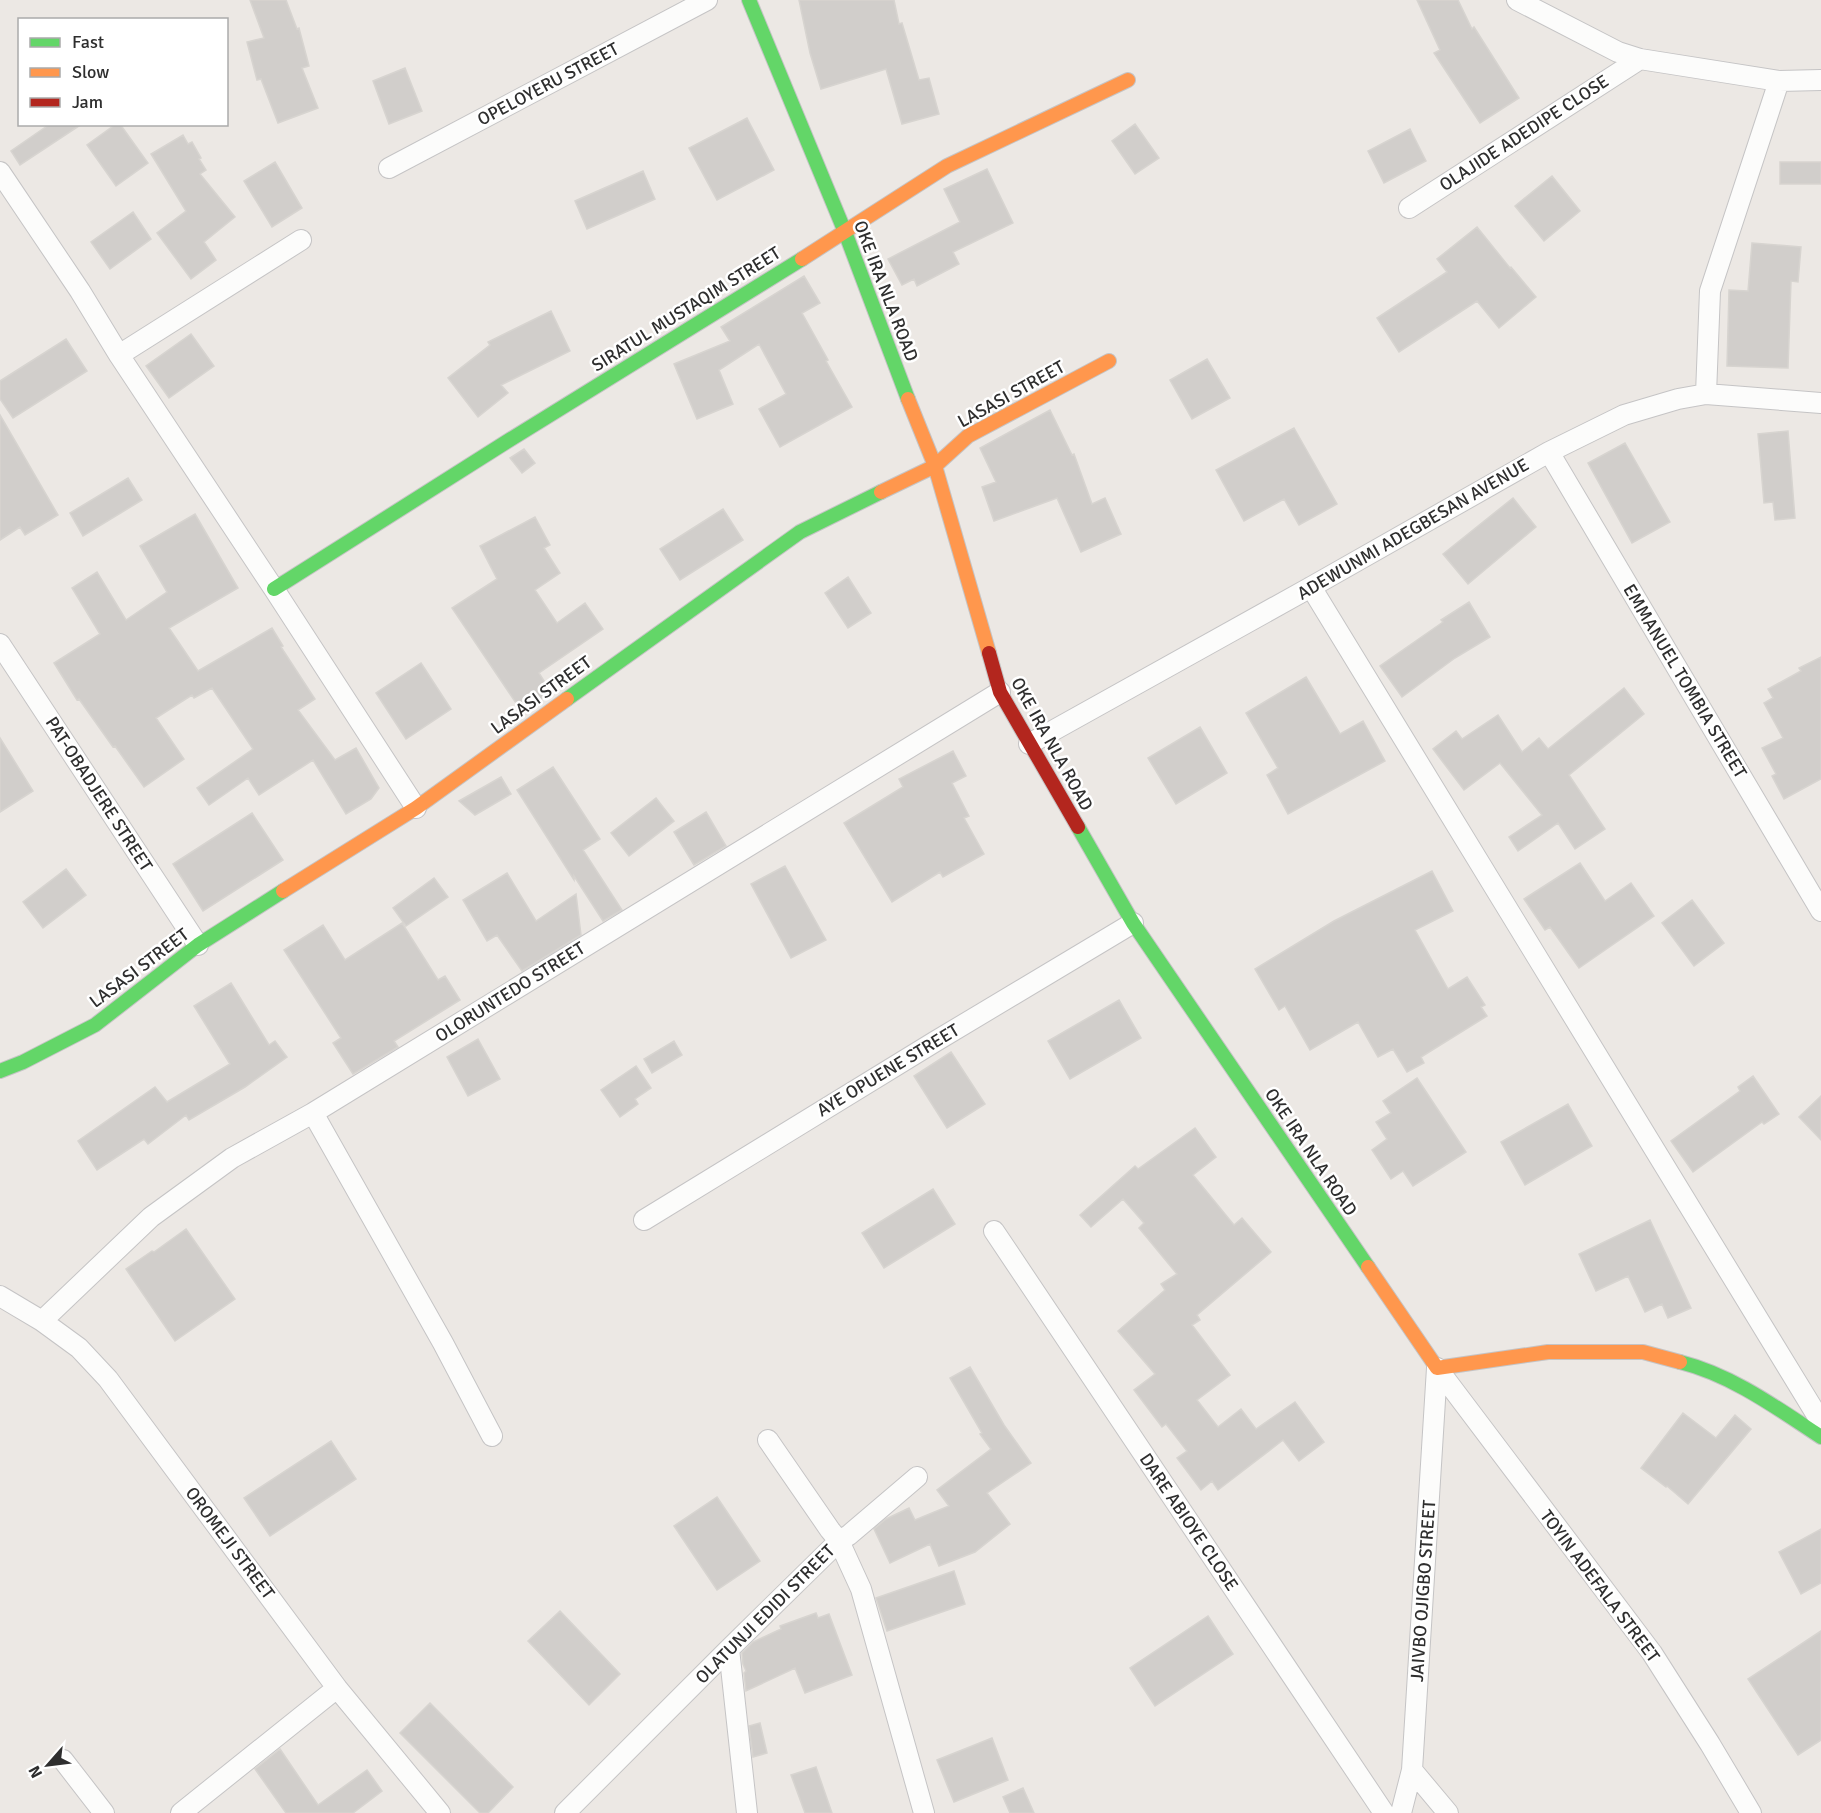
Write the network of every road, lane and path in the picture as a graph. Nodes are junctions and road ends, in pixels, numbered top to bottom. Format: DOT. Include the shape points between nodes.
graph roads {
  1 [pos="707,0"];
  2 [pos="749,0"];
  3 [pos="1517,0"];
  4 [pos="1640,59"];
  5 [pos="1128,80"];
  6 [pos="1821,80"];
  7 [pos="1779,81"];
  8 [pos="389,168"];
  9 [pos="0,172"];
  10 [pos="1409,208"];
  11 [pos="844,232"];
  12 [pos="301,240"];
  13 [pos="119,356"];
  14 [pos="1109,361"];
  15 [pos="1706,393"];
  16 [pos="1821,403"];
  17 [pos="1549,452"];
  18 [pos="935,466"];
  19 [pos="1311,587"];
  20 [pos="274,589"];
  21 [pos="0,644"];
  22 [pos="1000,692"];
  23 [pos="1029,744"];
  24 [pos="416,808"];
  25 [pos="1821,910"];
  26 [pos="1132,922"];
  27 [pos="198,945"];
  28 [pos="0,1071"];
  29 [pos="313,1113"];
  30 [pos="644,1220"];
  31 [pos="994,1231"];
  32 [pos="0,1296"];
  33 [pos="42,1321"];
  34 [pos="1437,1368"];
  35 [pos="1821,1422"];
  36 [pos="492,1436"];
  37 [pos="1821,1437"];
  38 [pos="768,1440"];
  39 [pos="917,1478"];
  40 [pos="839,1541"];
  41 [pos="729,1649"];
  42 [pos="338,1688"];
  43 [pos="63,1761"];
  44 [pos="1412,1770"];
  45 [pos="104,1813"];
  46 [pos="181,1813"];
  47 [pos="440,1813"];
  48 [pos="565,1813"];
  49 [pos="747,1813"];
  50 [pos="924,1813"];
  51 [pos="1384,1813"];
  52 [pos="1401,1813"];
  53 [pos="1448,1813"];
  54 [pos="1751,1813"];
  1 -- 8 [label="street, OPELOYERU STREET"];
  2 -- 11 [label="street, OKE IRA NLA ROAD"];
  3 -- 4 [label="street" via="1618,52"];
  4 -- 7 [label="street"];
  4 -- 10 [label="street, OLAJIDE ADEDIPE CLOSE"];
  5 -- 11 [label="street, SIRATUL MUSTAQIM STREET" via="947,165"];
  6 -- 7 [label="street"];
  7 -- 15 [label="street" via="1710,291"];
  9 -- 13 [label="street"];
  11 -- 18 [label="street, OKE IRA NLA ROAD"];
  11 -- 20 [label="street, SIRATUL MUSTAQIM STREET"];
  12 -- 13 [label="street"];
  13 -- 20 [label="street"];
  14 -- 18 [label="street, LASASI STREET" via="968,436"];
  15 -- 16 [label="street, ADEWUNMI ADEGBESAN AVENUE"];
  15 -- 17 [label="street, ADEWUNMI ADEGBESAN AVENUE" via="1624,415"];
  17 -- 19 [label="street, ADEWUNMI ADEGBESAN AVENUE"];
  17 -- 25 [label="street, EMMANUEL TOMBIA STREET"];
  18 -- 22 [label="street, OKE IRA NLA ROAD"];
  18 -- 24 [label="street, LASASI STREET" via="800,532"];
  19 -- 23 [label="street, ADEWUNMI ADEGBESAN AVENUE"];
  19 -- 35 [label="street"];
  20 -- 24 [label="street"];
  21 -- 27 [label="street, PAT-OBADJERE STREET"];
  22 -- 23 [label="street, OKE IRA NLA ROAD"];
  22 -- 29 [label="street, OLORUNTEDO STREET"];
  23 -- 26 [label="street, OKE IRA NLA ROAD"];
  24 -- 27 [label="street, LASASI STREET"];
  26 -- 30 [label="street, AYE OPUENE STREET"];
  26 -- 34 [label="street, OKE IRA NLA ROAD"];
  27 -- 28 [label="street, LASASI STREET" via="95,1025"];
  29 -- 33 [label="street, OLORUNTEDO STREET" via="232,1158 151,1217"];
  29 -- 36 [label="street"];
  31 -- 51 [label="street, DARE ABIOYE CLOSE"];
  32 -- 33 [label="street, OROMEJI STREET"];
  33 -- 42 [label="street, OROMEJI STREET" via="79,1348 108,1379"];
  34 -- 37 [label="street" via="1548,1352 1643,1352 1705,1368 1767,1401"];
  34 -- 44 [label="street, JAIVBO OJIGBO STREET"];
  34 -- 54 [label="street, TOYIN ADEFALA STREET" via="1652,1653"];
  38 -- 40 [label="street"];
  39 -- 40 [label="street"];
  40 -- 41 [label="street, OLATUNJI EDIDI STREET"];
  40 -- 50 [label="street, OLATUNJI EDIDI STREET" via="861,1589"];
  41 -- 48 [label="street, OLATUNJI EDIDI STREET"];
  41 -- 49 [label="street"];
  42 -- 46 [label="street"];
  42 -- 47 [label="street, OROMEJI STREET"];
  43 -- 45 [label="street"];
  44 -- 52 [label="street, JAIVBO OJIGBO STREET"];
  44 -- 53 [label="street"];
}
